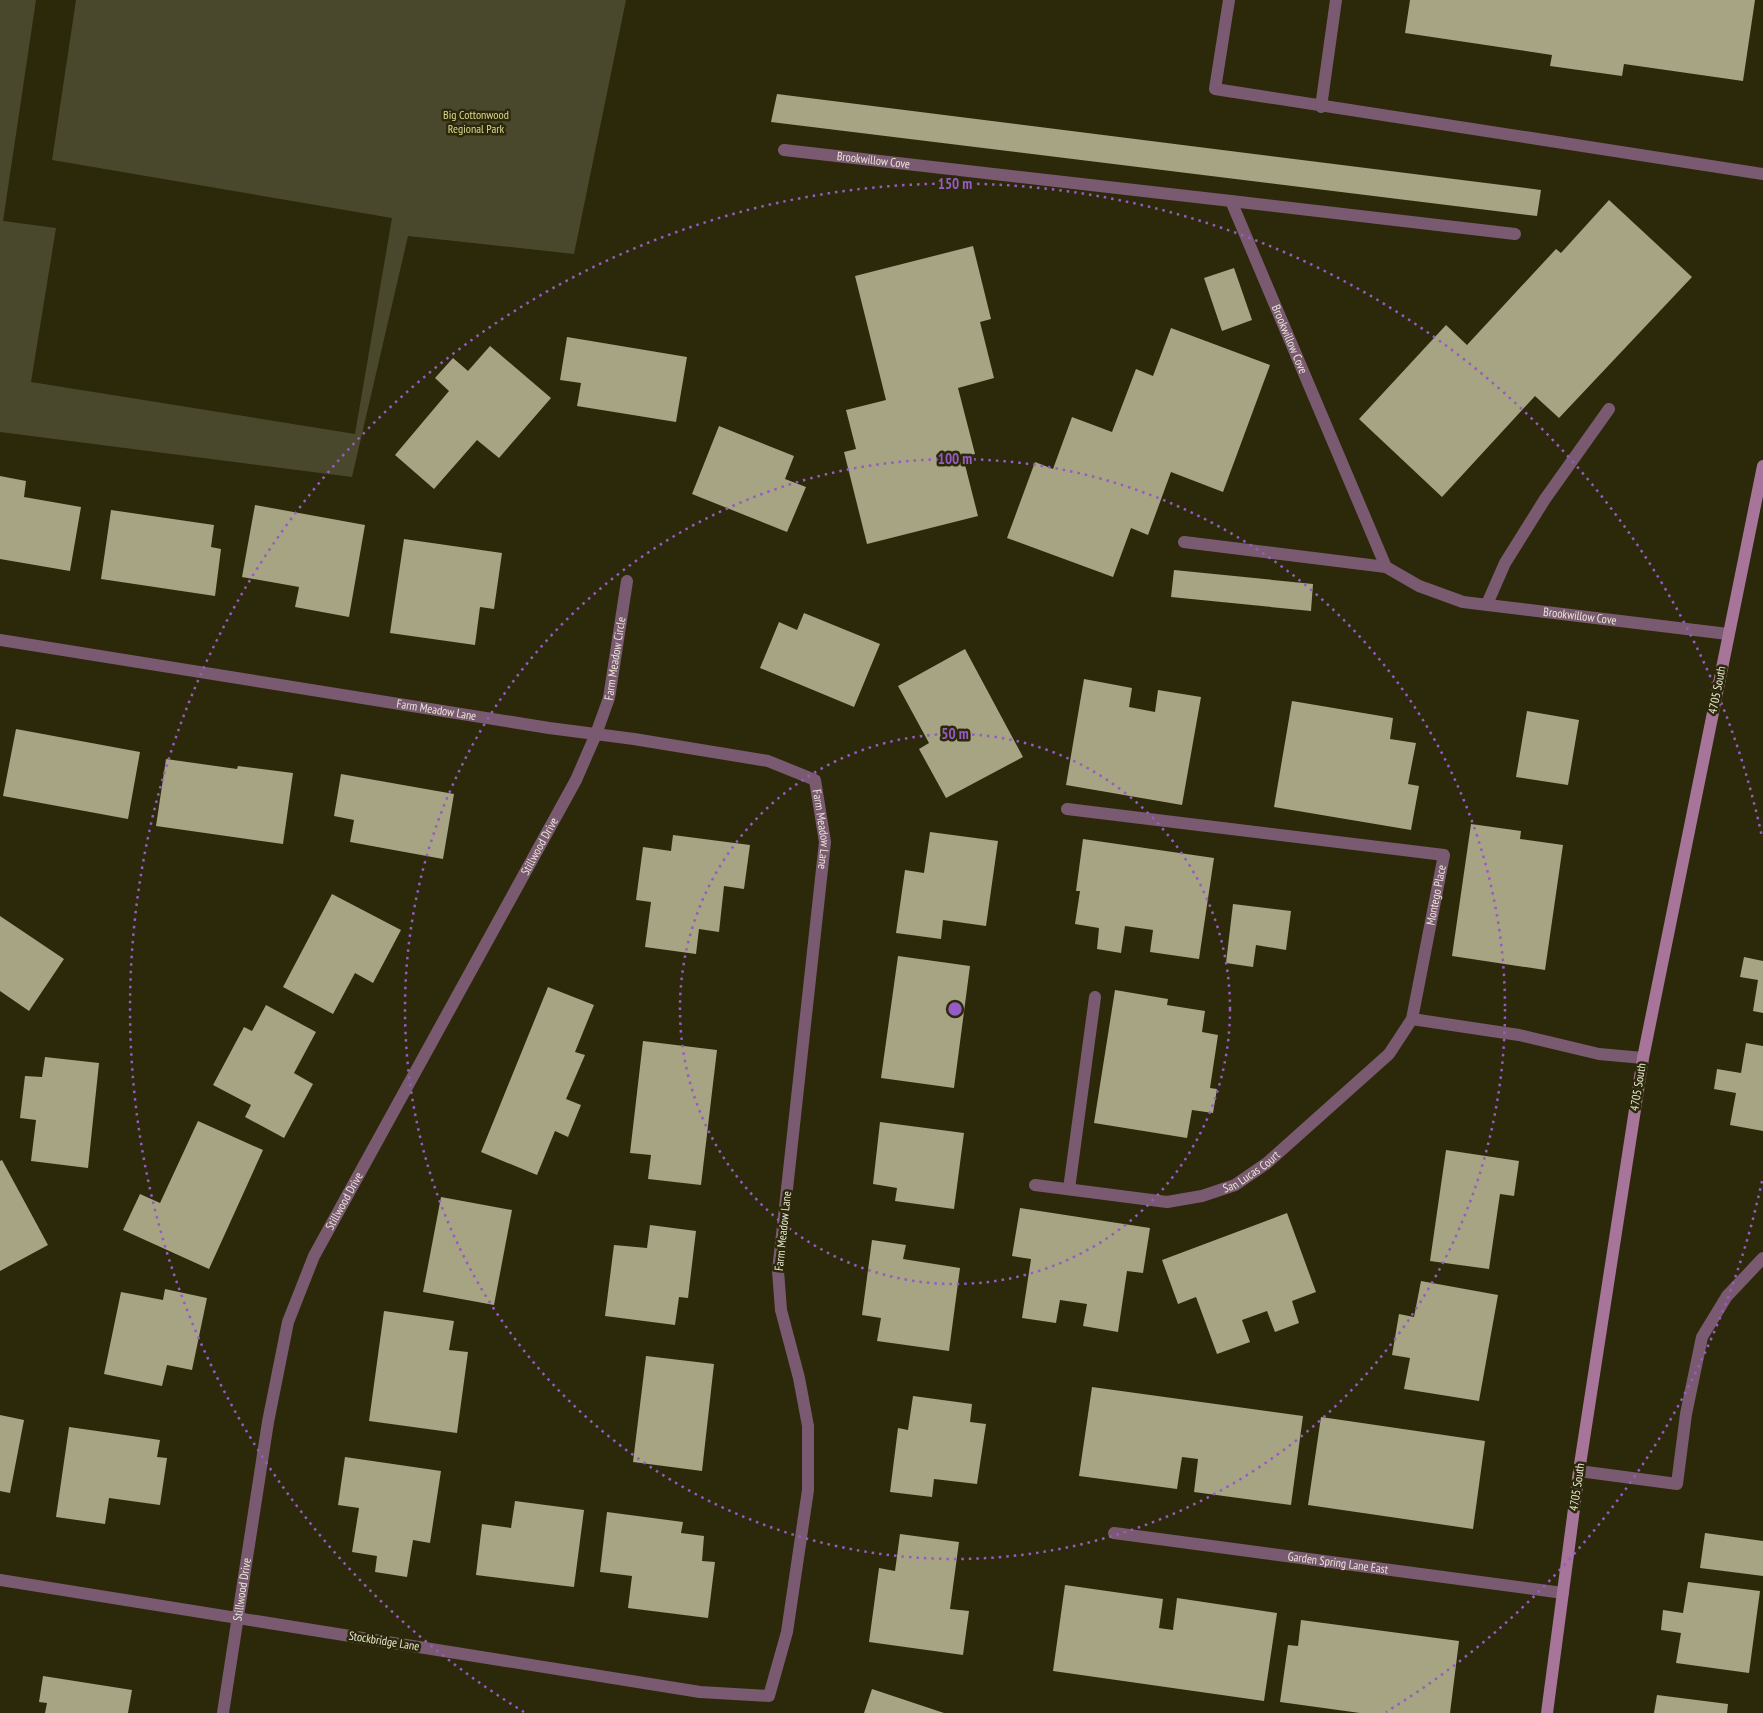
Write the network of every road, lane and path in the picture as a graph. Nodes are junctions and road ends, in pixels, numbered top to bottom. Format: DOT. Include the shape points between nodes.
graph roads {
  1 [pos="1229,0"];
  2 [pos="1336,0"];
  3 [pos="1322,107"];
  4 [pos="784,150"];
  5 [pos="1763,174"];
  6 [pos="1231,201"];
  7 [pos="1514,234"];
  8 [pos="1609,409"];
  9 [pos="1763,466"];
  10 [pos="1184,542"];
  11 [pos="1386,567"];
  12 [pos="627,581"];
  13 [pos="1487,604"];
  14 [pos="1728,634"];
  15 [pos="0,640"];
  16 [pos="596,734"];
  17 [pos="1068,809"];
  18 [pos="1095,997"];
  19 [pos="1412,1019"];
  20 [pos="1642,1058"];
  21 [pos="1035,1185"];
  22 [pos="1069,1189"];
  23 [pos="1763,1258"];
  24 [pos="1579,1471"];
  25 [pos="1114,1533"];
  26 [pos="0,1580"];
  27 [pos="1563,1593"];
  28 [pos="240,1618"];
  29 [pos="769,1696"];
  30 [pos="223,1713"];
  31 [pos="1547,1713"];
  1 -- 3 [label="street" via="1215,89"];
  2 -- 3 [label="street"];
  3 -- 5 [label="street"];
  4 -- 6 [label="street, Brookwillow Cove"];
  6 -- 7 [label="street"];
  6 -- 11 [label="street, Brookwillow Cove"];
  8 -- 13 [label="street" via="1504,563"];
  9 -- 14 [label="street, 4705 South"];
  10 -- 11 [label="street"];
  11 -- 13 [label="street, Brookwillow Cove" via="1441,596"];
  12 -- 16 [label="street, Farm Meadow Circle" via="609,698"];
  13 -- 14 [label="street, Brookwillow Cove"];
  14 -- 20 [label="street, 4705 South"];
  15 -- 16 [label="street, Farm Meadow Lane"];
  16 -- 28 [label="street, Stillwood Drive" via="576,780 314,1256 288,1322 268,1422"];
  16 -- 29 [label="street, Farm Meadow Lane" via="768,761 816,780 825,842 778,1271 781,1310 808,1426 808,1490 787,1632"];
  17 -- 19 [label="street, Montego Place" via="1444,855"];
  18 -- 22 [label="street"];
  19 -- 20 [label="street" via="1519,1035 1599,1054"];
  19 -- 22 [label="street, San Lucas Court" via="1389,1054 1267,1163 1235,1185 1202,1196 1166,1202"];
  20 -- 24 [label="street, 4705 South"];
  21 -- 22 [label="street, San Lucas Court"];
  23 -- 24 [label="street" via="1727,1296 1702,1337 1686,1414 1677,1484"];
  24 -- 27 [label="street, 4705 South"];
  25 -- 27 [label="street, Garden Spring Lane East"];
  26 -- 28 [label="street, Stockbridge Lane"];
  27 -- 31 [label="street, 4705 South"];
  28 -- 29 [label="street, Stockbridge Lane" via="700,1692"];
  28 -- 30 [label="street, Stillwood Drive"];
}
